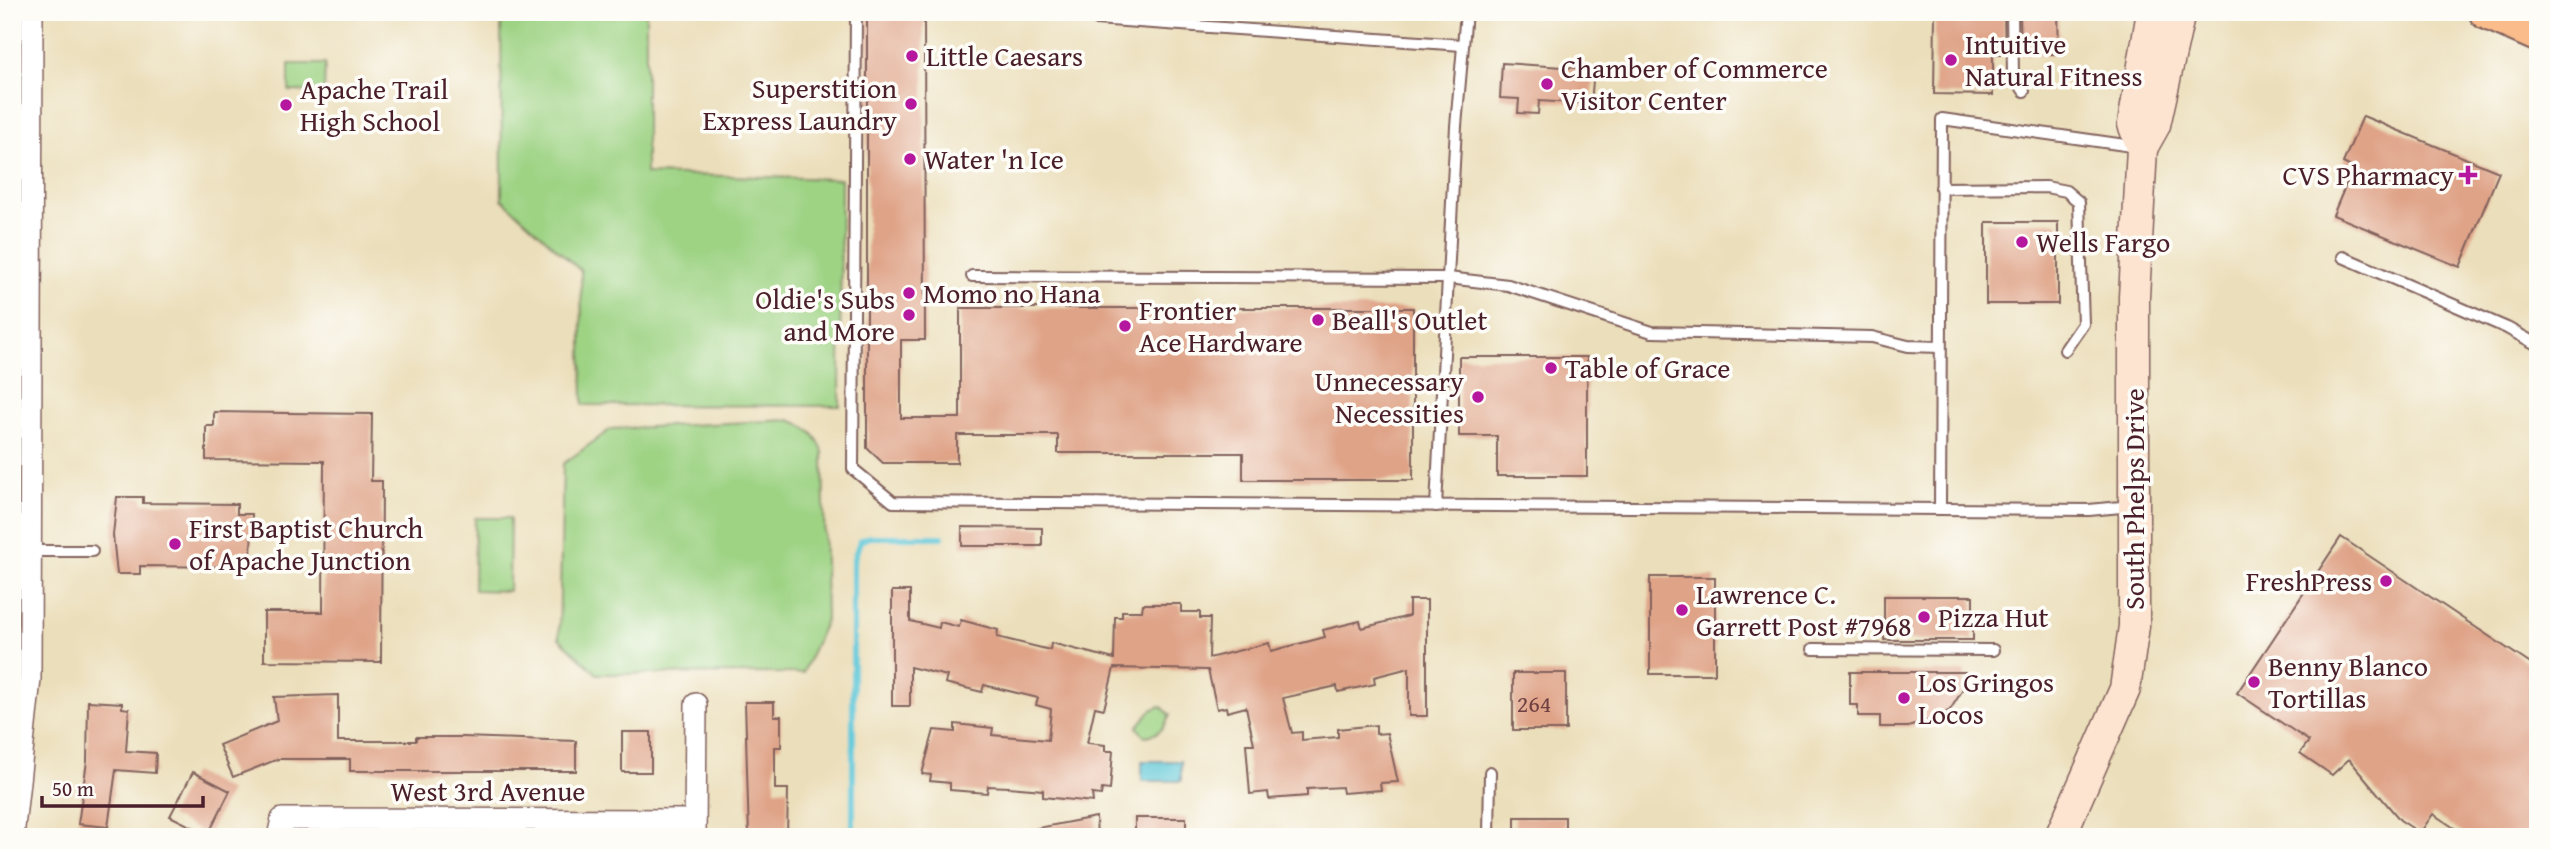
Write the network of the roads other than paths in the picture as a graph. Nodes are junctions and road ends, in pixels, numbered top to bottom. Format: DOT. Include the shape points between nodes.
graph roads {
  1 [pos="32,12"];
  2 [pos="856,12"];
  3 [pos="1096,12"];
  4 [pos="1466,12"];
  5 [pos="2012,12"];
  6 [pos="2152,12"];
  7 [pos="2180,12"];
  8 [pos="2486,12"];
  9 [pos="2538,35"];
  10 [pos="1462,45"];
  11 [pos="2024,90"];
  12 [pos="2142,148"];
  13 [pos="1941,187"];
  14 [pos="2343,257"];
  15 [pos="972,276"];
  16 [pos="1448,278"];
  17 [pos="2538,345"];
  18 [pos="1940,347"];
  19 [pos="2065,350"];
  20 [pos="1436,506"];
  21 [pos="2134,506"];
  22 [pos="1940,508"];
  23 [pos="31,551"];
  24 [pos="92,551"];
  25 [pos="1813,649"];
  26 [pos="1993,650"];
  27 [pos="696,704"];
  28 [pos="1490,772"];
  29 [pos="280,828"];
  30 [pos="695,828"];
  31 [pos="13,837"];
  32 [pos="1489,837"];
  33 [pos="2060,837"];
  1 -- 23 [label="street"];
  2 -- 20 [label="lane" via="853,469 893,502"];
  3 -- 10 [label="lane" via="1096,19"];
  4 -- 10 [label="lane"];
  5 -- 11 [label="lane" via="2012,74"];
  6 -- 12 [label="street, South Phelps Drive" via="2133,124"];
  7 -- 12 [label="street, South Phelps Drive" via="2155,125"];
  8 -- 9 [label="main road"];
  10 -- 16 [label="lane"];
  12 -- 13 [label="lane" via="1942,119"];
  12 -- 21 [label="street, South Phelps Drive" via="2134,297"];
  13 -- 18 [label="lane"];
  13 -- 19 [label="lane" via="2046,187 2066,191 2079,202 2083,324"];
  14 -- 17 [label="lane"];
  15 -- 16 [label="lane"];
  16 -- 18 [label="lane" via="1508,285 1652,332 1872,337 1908,346"];
  16 -- 20 [label="lane"];
  18 -- 22 [label="lane"];
  20 -- 22 [label="lane"];
  21 -- 22 [label="lane" via="2089,510"];
  21 -- 33 [label="street, South Phelps Drive" via="2134,626 2125,689"];
  23 -- 24 [label="lane"];
  23 -- 31 [label="street" via="30,679"];
  25 -- 26 [label="lane"];
  27 -- 30 [label="street"];
  28 -- 32 [label="lane"];
  29 -- 30 [label="street, West 3rd Avenue"];
}
